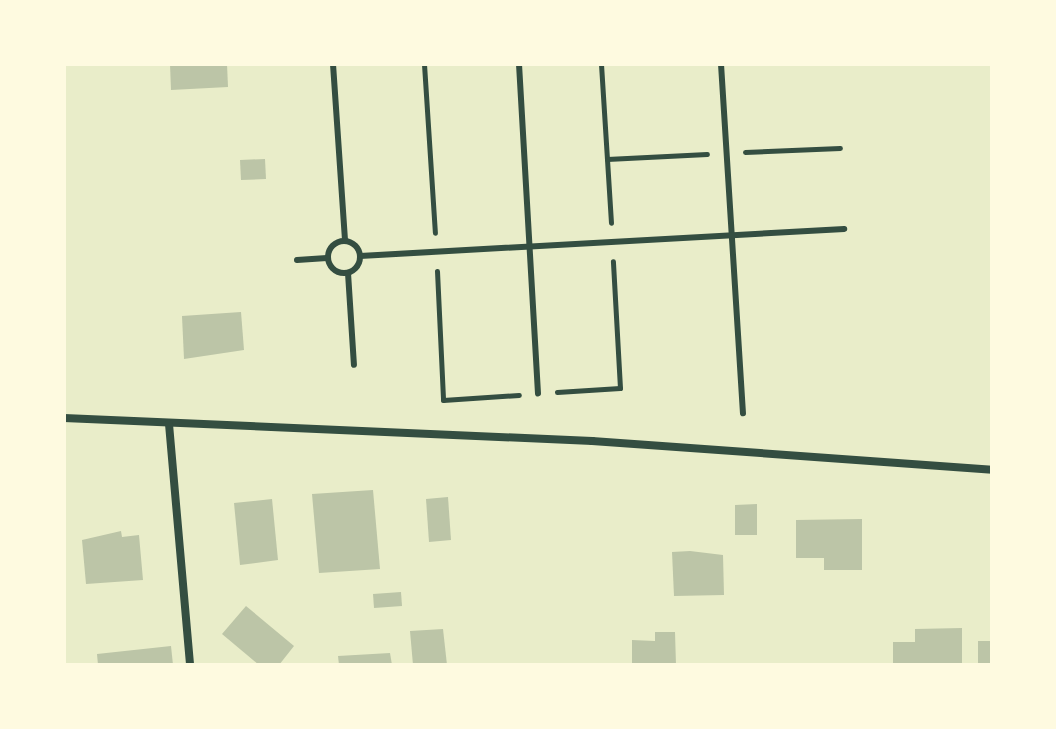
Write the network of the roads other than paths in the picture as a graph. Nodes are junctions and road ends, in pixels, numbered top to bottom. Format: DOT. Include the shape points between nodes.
graph roads {
  1 [pos="333,64"];
  2 [pos="519,64"];
  3 [pos="721,64"];
  4 [pos="844,229"];
  5 [pos="731,235"];
  6 [pos="345,240"];
  7 [pos="530,246"];
  8 [pos="360,256"];
  9 [pos="327,258"];
  10 [pos="297,260"];
  11 [pos="348,273"];
  12 [pos="354,365"];
  13 [pos="538,393"];
  14 [pos="743,413"];
  15 [pos="64,418"];
  16 [pos="169,424"];
  17 [pos="992,470"];
  18 [pos="190,665"];
  1 -- 6 [label="lane"];
  2 -- 7 [label="lane"];
  3 -- 5 [label="lane"];
  4 -- 5 [label="lane"];
  5 -- 7 [label="lane"];
  5 -- 14 [label="lane"];
  6 -- 8 [label="lane"];
  6 -- 9 [label="lane" via="332,245"];
  7 -- 8 [label="lane"];
  7 -- 13 [label="lane"];
  8 -- 11 [label="lane"];
  9 -- 10 [label="lane"];
  9 -- 11 [label="lane" via="334,270"];
  11 -- 12 [label="lane"];
  15 -- 16 [label="street"];
  16 -- 17 [label="street" via="592,441"];
  16 -- 18 [label="street"];
}
